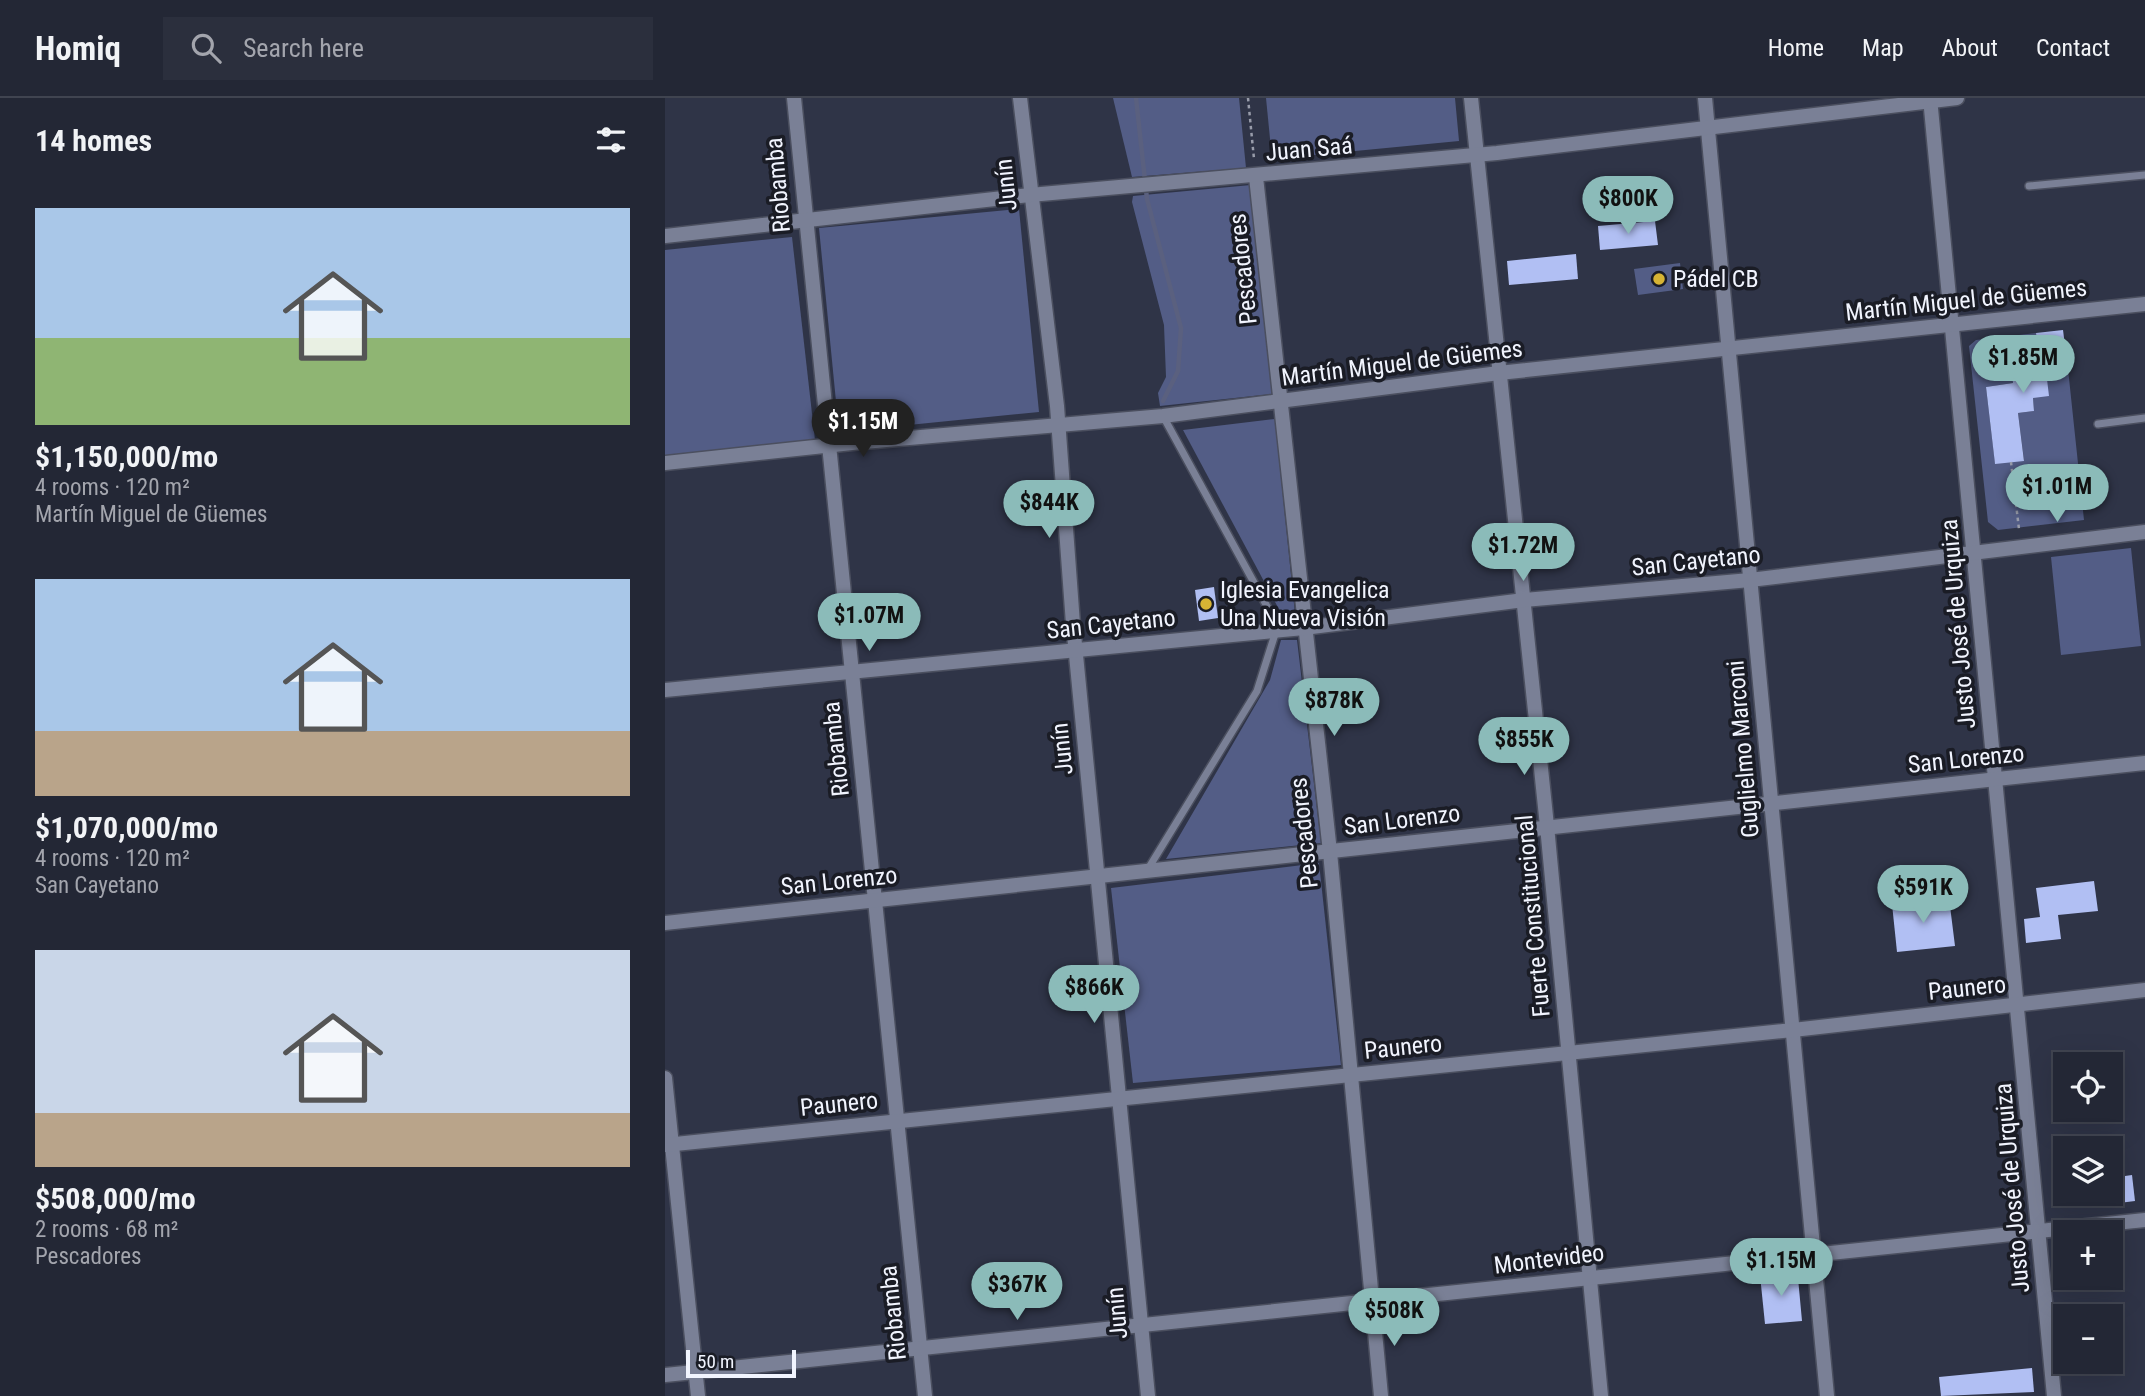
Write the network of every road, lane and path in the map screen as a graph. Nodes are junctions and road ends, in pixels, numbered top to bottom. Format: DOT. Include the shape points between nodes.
graph roads {
  1 [pos="794,98"];
  2 [pos="1020,98"];
  3 [pos="1248,98"];
  4 [pos="1471,98"];
  5 [pos="1705,98"];
  6 [pos="1957,98"];
  7 [pos="1930,99"];
  8 [pos="1707,130"];
  9 [pos="1477,155"];
  10 [pos="2145,175"];
  11 [pos="1255,177"];
  12 [pos="2029,186"];
  13 [pos="1030,195"];
  14 [pos="804,221"];
  15 [pos="665,236"];
  16 [pos="2145,304"];
  17 [pos="1954,324"];
  18 [pos="1728,349"];
  19 [pos="1499,373"];
  20 [pos="1282,400"];
  21 [pos="1163,416"];
  22 [pos="2145,418"];
  23 [pos="2098,424"];
  24 [pos="1058,426"];
  25 [pos="827,445"];
  26 [pos="2011,462"];
  27 [pos="665,463"];
  28 [pos="2019,529"];
  29 [pos="2145,531"];
  30 [pos="1974,551"];
  31 [pos="1750,580"];
  32 [pos="1524,600"];
  33 [pos="1304,628"];
  34 [pos="1276,631"];
  35 [pos="1076,650"];
  36 [pos="851,672"];
  37 [pos="665,690"];
  38 [pos="2145,763"];
  39 [pos="1996,778"];
  40 [pos="1771,802"];
  41 [pos="1547,825"];
  42 [pos="1330,852"];
  43 [pos="1148,870"];
  44 [pos="1098,875"];
  45 [pos="874,900"];
  46 [pos="665,923"];
  47 [pos="2145,990"];
  48 [pos="2017,1005"];
  49 [pos="1793,1030"];
  50 [pos="1568,1052"];
  51 [pos="1351,1076"];
  52 [pos="665,1078"];
  53 [pos="1119,1098"];
  54 [pos="896,1121"];
  55 [pos="668,1145"];
  56 [pos="2145,1220"];
  57 [pos="2039,1232"];
  58 [pos="1814,1256"];
  59 [pos="1590,1277"];
  60 [pos="1372,1303"];
  61 [pos="1141,1327"];
  62 [pos="920,1350"];
  63 [pos="695,1372"];
  64 [pos="665,1375"];
  65 [pos="698,1396"];
  66 [pos="925,1396"];
  67 [pos="1148,1396"];
  68 [pos="1381,1396"];
  69 [pos="1601,1396"];
  70 [pos="1827,1396"];
  71 [pos="2054,1396"];
  1 -- 14 [label="street, Riobamba"];
  2 -- 13 [label="street, Junín"];
  3 -- 11 [label="path, Pescadores"];
  4 -- 9 [label="street, Fuerte Constitucional"];
  5 -- 8 [label="street, Guglielmo Marconi"];
  6 -- 7 [label="street, Juan Saá"];
  7 -- 8 [label="street, Juan Saá"];
  7 -- 17 [label="street, Justo José de Urquiza"];
  8 -- 9 [label="street, Juan Saá"];
  8 -- 18 [label="street, Guglielmo Marconi"];
  9 -- 11 [label="street, Juan Saá"];
  9 -- 19 [label="street, Fuerte Constitucional"];
  10 -- 12 [label="lane"];
  11 -- 13 [label="street, Juan Saá"];
  11 -- 20 [label="street, Pescadores"];
  13 -- 14 [label="street, Juan Saá"];
  13 -- 24 [label="street, Junín"];
  14 -- 15 [label="street, Juan Saá"];
  14 -- 25 [label="street, Riobamba"];
  16 -- 17 [label="street, Martín Miguel de Güemes"];
  17 -- 18 [label="street, Martín Miguel de Güemes"];
  17 -- 30 [label="street, Justo José de Urquiza"];
  18 -- 19 [label="street, Martín Miguel de Güemes"];
  18 -- 31 [label="street, Guglielmo Marconi"];
  19 -- 20 [label="street, Martín Miguel de Güemes"];
  19 -- 32 [label="street, Fuerte Constitucional"];
  20 -- 21 [label="street, Martín Miguel de Güemes"];
  20 -- 33 [label="street, Pescadores"];
  21 -- 24 [label="street, Martín Miguel de Güemes"];
  21 -- 34 [label="lane" via="1275,621"];
  22 -- 23 [label="lane"];
  24 -- 25 [label="street, Martín Miguel de Güemes"];
  24 -- 35 [label="street, Junín"];
  25 -- 27 [label="street, Martín Miguel de Güemes"];
  25 -- 36 [label="street, Riobamba"];
  26 -- 28 [label="path"];
  29 -- 30 [label="street, San Cayetano"];
  30 -- 31 [label="street, San Cayetano"];
  30 -- 39 [label="street, Justo José de Urquiza"];
  31 -- 32 [label="street, San Cayetano"];
  31 -- 40 [label="street, Guglielmo Marconi"];
  32 -- 33 [label="street, San Cayetano"];
  32 -- 41 [label="street, Fuerte Constitucional"];
  33 -- 34 [label="street, San Cayetano"];
  33 -- 42 [label="street, Pescadores"];
  34 -- 35 [label="street, San Cayetano"];
  34 -- 43 [label="lane" via="1257,691"];
  35 -- 36 [label="street, San Cayetano"];
  35 -- 44 [label="street, Junín"];
  36 -- 37 [label="street, San Cayetano"];
  36 -- 45 [label="street, Riobamba"];
  38 -- 39 [label="street, San Lorenzo"];
  39 -- 40 [label="street, San Lorenzo"];
  39 -- 48 [label="street, Justo José de Urquiza"];
  40 -- 41 [label="street, San Lorenzo"];
  40 -- 49 [label="street, Guglielmo Marconi"];
  41 -- 42 [label="street, San Lorenzo"];
  41 -- 50 [label="street, Fuerte Constitucional"];
  42 -- 43 [label="street, San Lorenzo"];
  42 -- 51 [label="street, Pescadores"];
  43 -- 44 [label="street, San Lorenzo"];
  44 -- 45 [label="street, San Lorenzo"];
  44 -- 53 [label="street, Junín"];
  45 -- 46 [label="street, San Lorenzo"];
  45 -- 54 [label="street, Riobamba"];
  47 -- 48 [label="street, Paunero"];
  48 -- 49 [label="street, Paunero"];
  48 -- 57 [label="street, Justo José de Urquiza"];
  49 -- 50 [label="street, Paunero"];
  49 -- 58 [label="street, Guglielmo Marconi"];
  50 -- 51 [label="street, Paunero"];
  50 -- 59 [label="street, Fuerte Constitucional"];
  51 -- 53 [label="street, Paunero"];
  51 -- 60 [label="street, Pescadores"];
  52 -- 55 [label="street"];
  53 -- 54 [label="street, Paunero"];
  53 -- 61 [label="street, Junín"];
  54 -- 55 [label="street, Paunero"];
  54 -- 62 [label="street, Riobamba"];
  55 -- 63 [label="street"];
  56 -- 57 [label="street, Montevideo"];
  57 -- 58 [label="street, Montevideo"];
  57 -- 71 [label="street, Justo José de Urquiza"];
  58 -- 59 [label="street, Montevideo"];
  58 -- 70 [label="street, Guglielmo Marconi"];
  59 -- 60 [label="street, Montevideo"];
  59 -- 69 [label="street, Fuerte Constitucional"];
  60 -- 61 [label="street, Montevideo"];
  60 -- 68 [label="street, Pescadores"];
  61 -- 62 [label="street, Montevideo"];
  61 -- 67 [label="street, Junín"];
  62 -- 63 [label="street, Montevideo"];
  62 -- 66 [label="street, Riobamba"];
  63 -- 64 [label="street, Montevideo"];
  63 -- 65 [label="street"];
}
